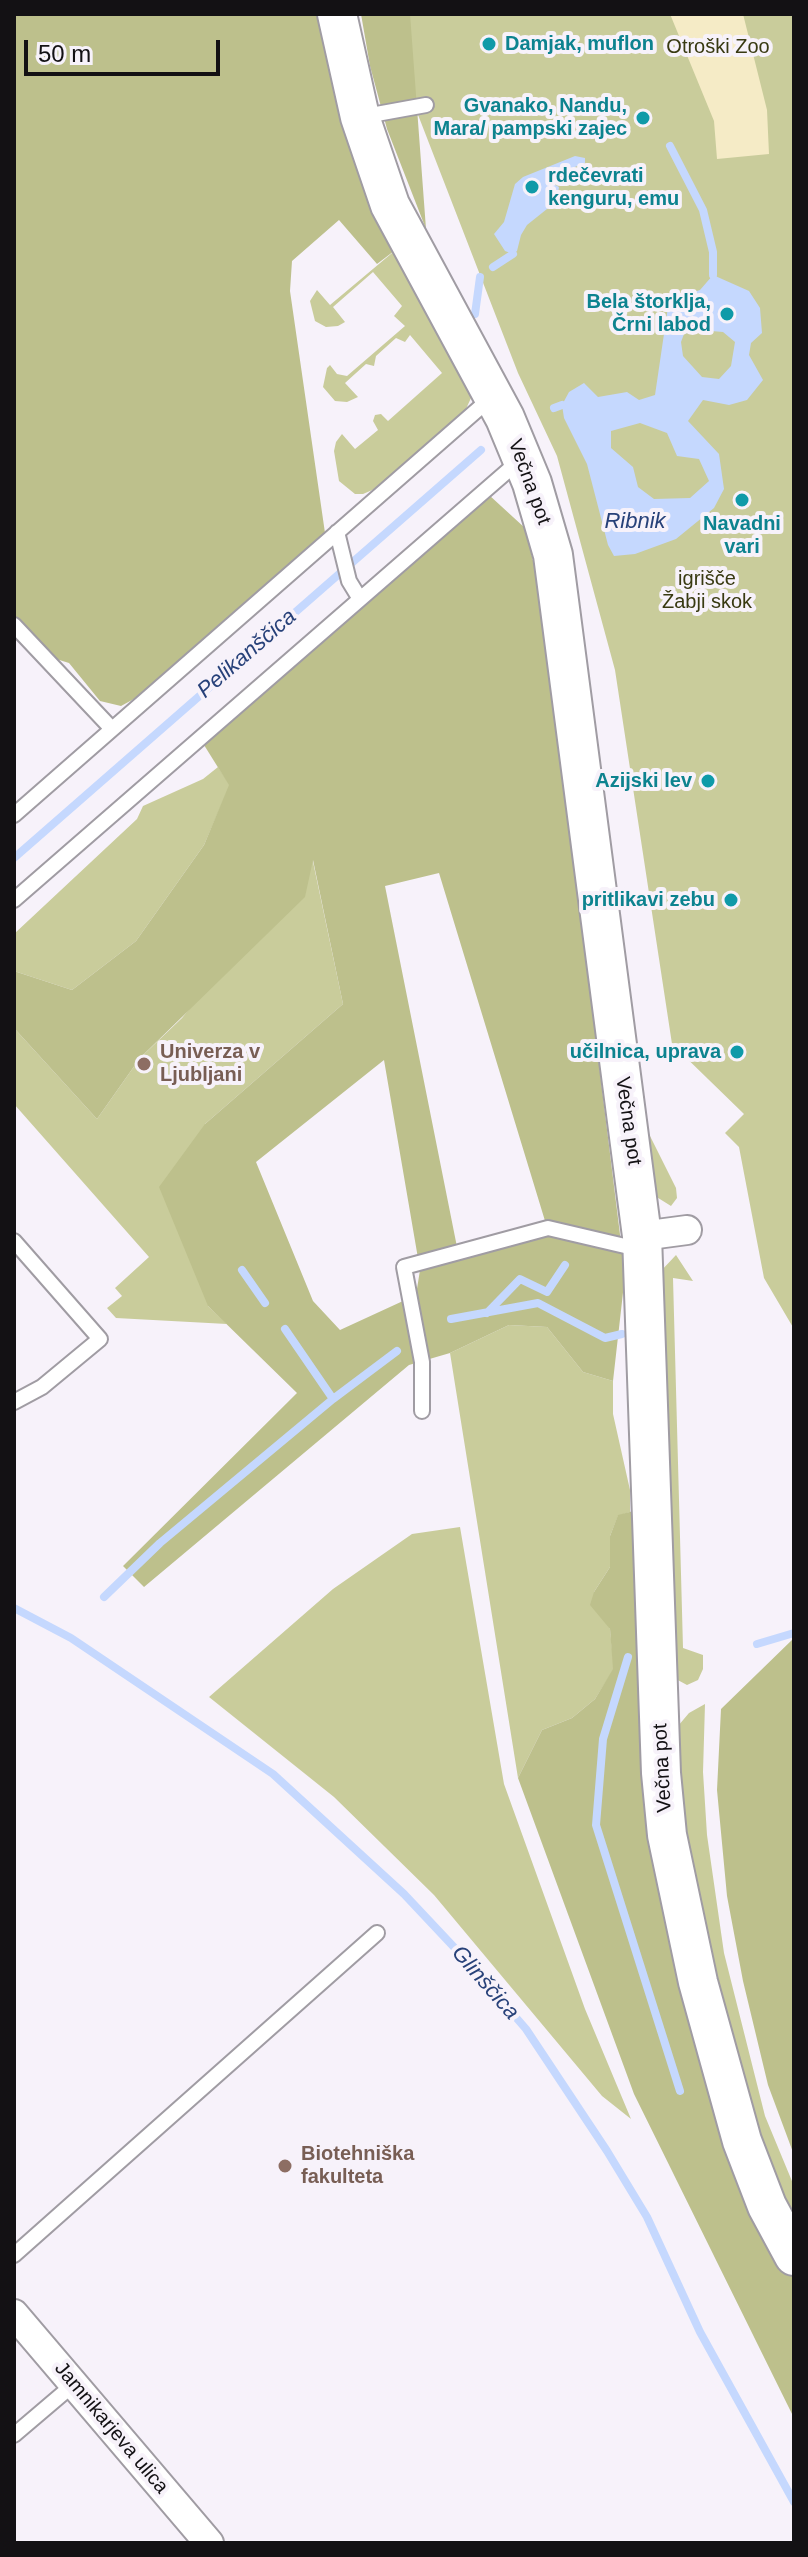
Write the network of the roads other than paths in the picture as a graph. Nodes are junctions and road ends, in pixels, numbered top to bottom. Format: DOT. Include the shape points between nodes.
graph roads {
  1 [pos="337,14"];
  2 [pos="426,105"];
  3 [pos="360,117"];
  4 [pos="494,395"];
  5 [pos="522,458"];
  6 [pos="337,536"];
  7 [pos="360,599"];
  8 [pos="14,625"];
  9 [pos="112,729"];
  10 [pos="14,815"];
  11 [pos="14,900"];
  12 [pos="687,1230"];
  13 [pos="14,1241"];
  14 [pos="642,1243"];
  15 [pos="14,1402"];
  16 [pos="422,1411"];
  17 [pos="377,1933"];
  18 [pos="14,2255"];
  19 [pos="794,2256"];
  20 [pos="14,2314"];
  21 [pos="74,2384"];
  22 [pos="14,2435"];
  23 [pos="209,2543"];
  1 -- 3 [label="main road, Večna pot"];
  2 -- 3 [label="lane"];
  3 -- 4 [label="main road, Večna pot" via="390,205"];
  4 -- 5 [label="main road, Večna pot"];
  4 -- 6 [label="lane"];
  5 -- 7 [label="lane"];
  5 -- 14 [label="main road, Večna pot" via="545,521 557,576"];
  6 -- 7 [label="lane" via="349,581"];
  6 -- 9 [label="lane"];
  7 -- 11 [label="lane"];
  8 -- 9 [label="lane"];
  9 -- 10 [label="lane"];
  12 -- 14 [label="street"];
  13 -- 15 [label="lane" via="100,1339 42,1387"];
  14 -- 16 [label="lane" via="548,1228 404,1267 422,1362"];
  14 -- 19 [label="main road, Večna pot" via="667,1835 698,1982 742,2141 767,2206"];
  17 -- 18 [label="lane"];
  20 -- 21 [label="street, Jamnikarjeva ulica"];
  21 -- 22 [label="lane"];
  21 -- 23 [label="street, Jamnikarjeva ulica"];
}
